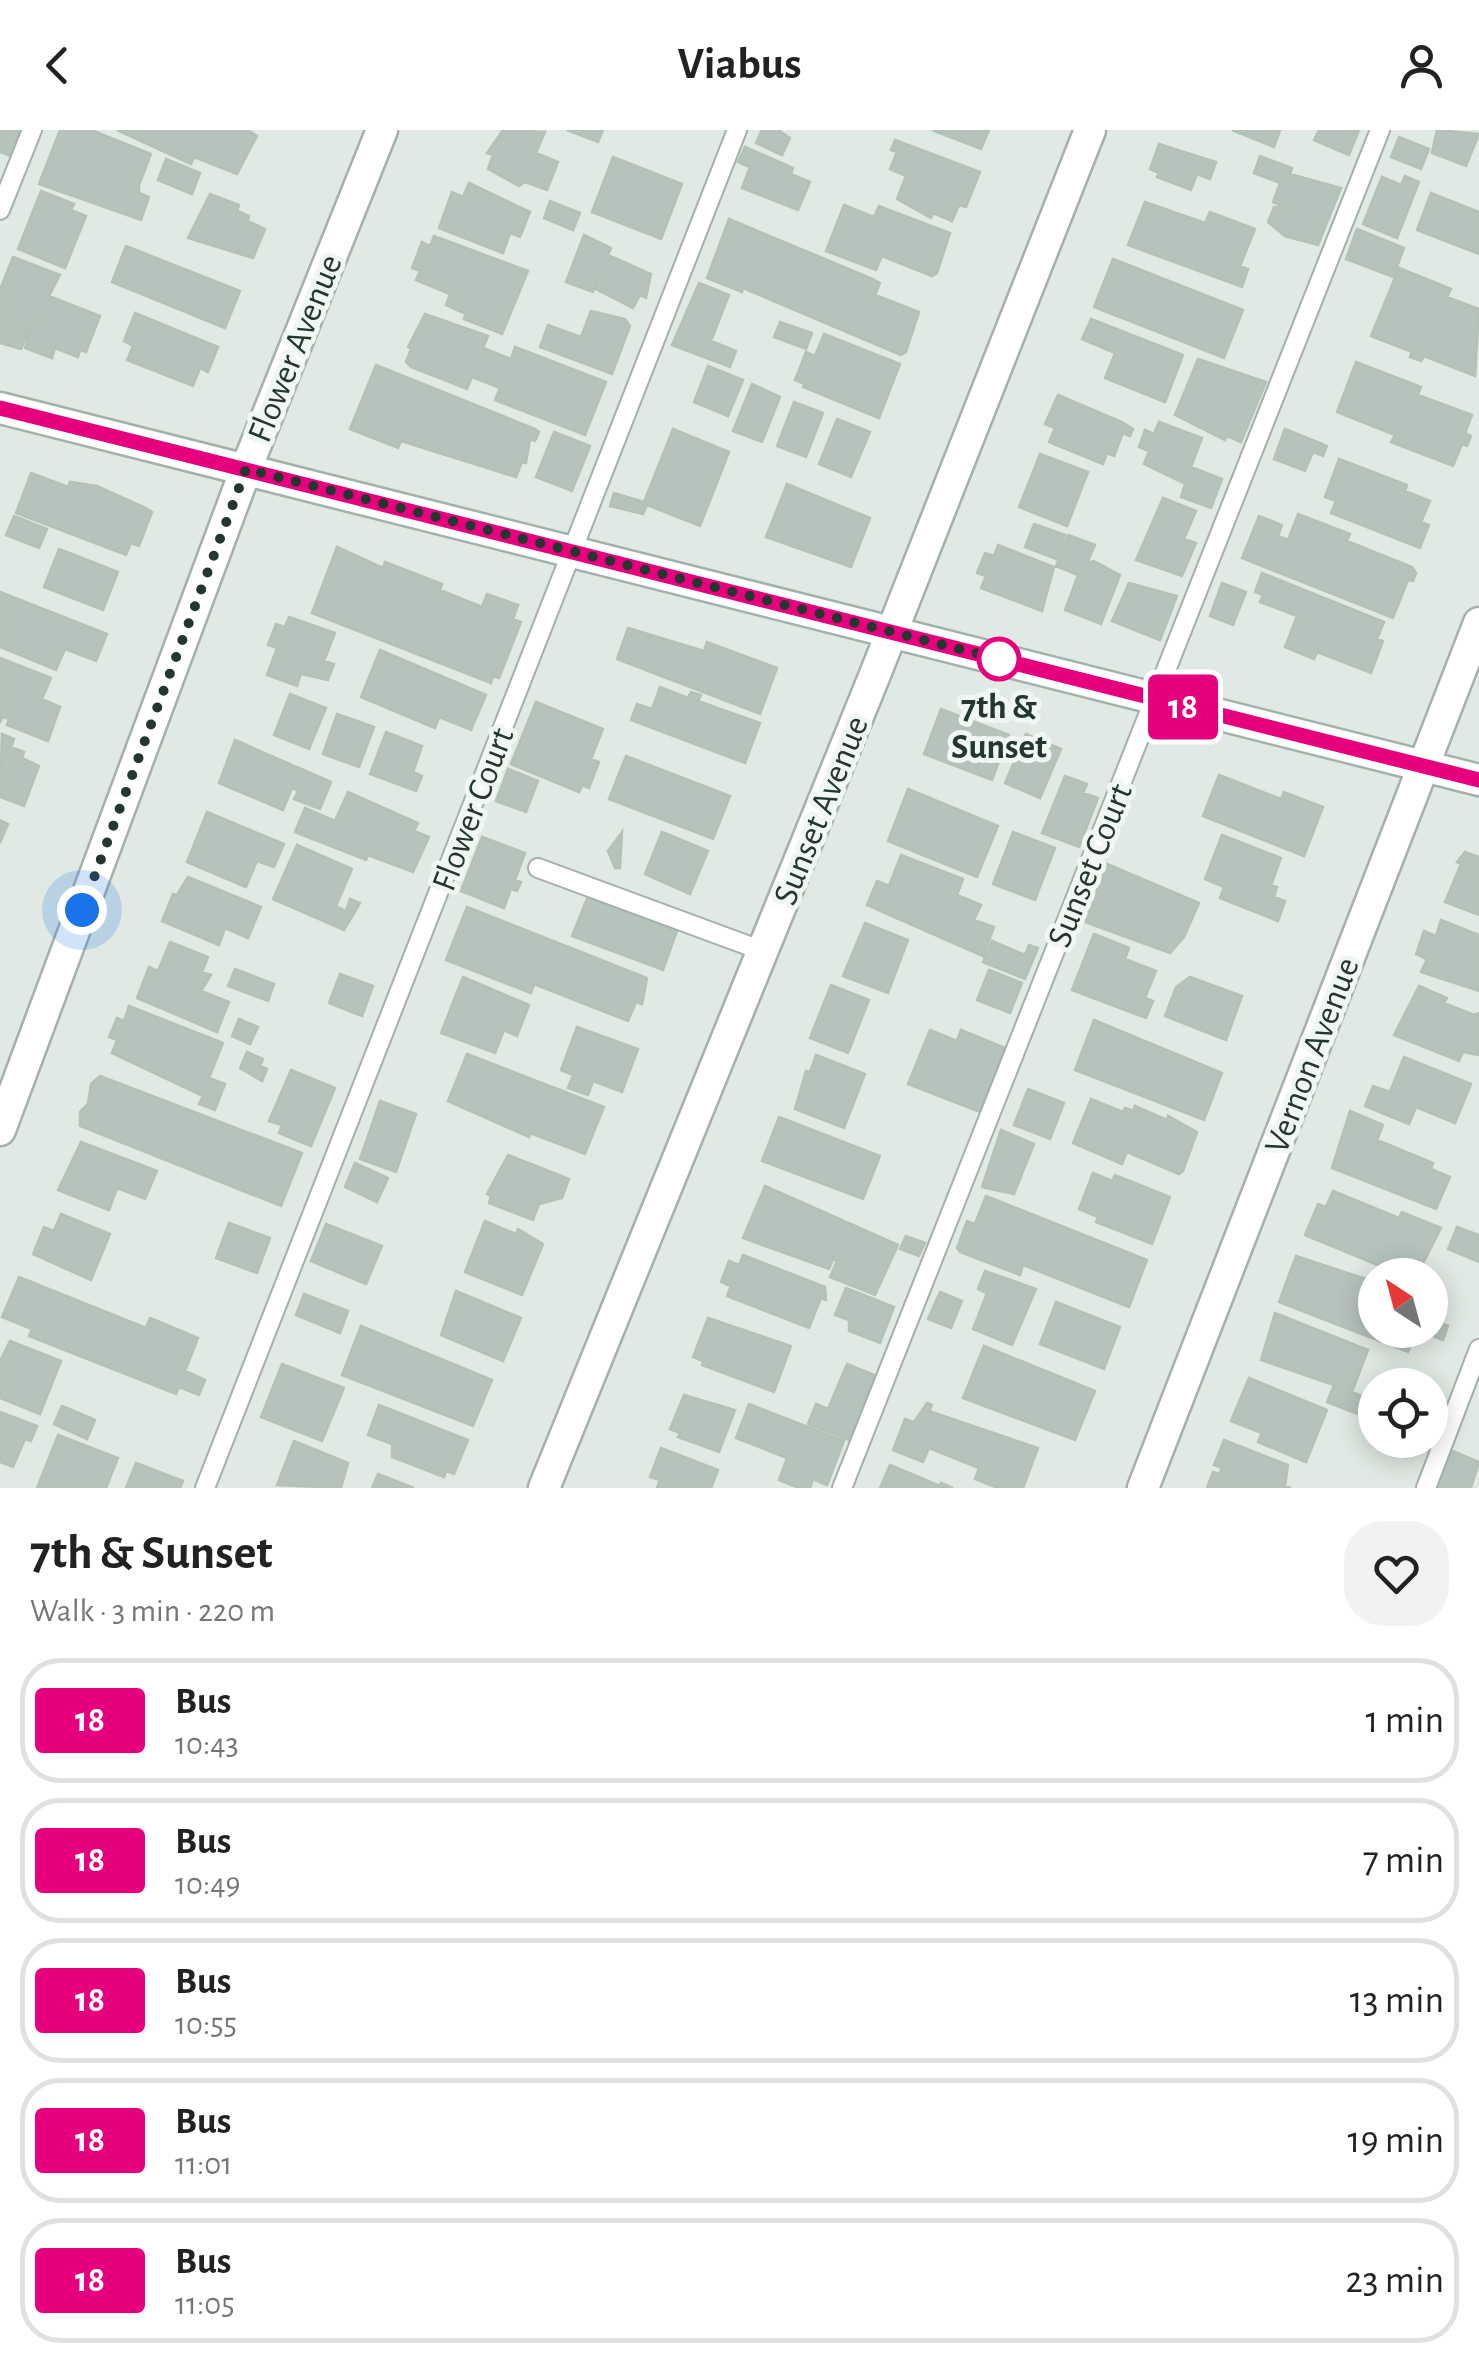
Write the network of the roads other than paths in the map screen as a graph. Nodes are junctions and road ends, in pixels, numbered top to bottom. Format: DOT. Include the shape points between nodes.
graph roads {
  1 [pos="32,130"];
  2 [pos="382,130"];
  3 [pos="737,130"];
  4 [pos="1090,130"];
  5 [pos="1380,130"];
  6 [pos="0,210"];
  7 [pos="0,408"];
  8 [pos="246,469"];
  9 [pos="574,552"];
  10 [pos="1479,623"];
  11 [pos="892,631"];
  12 [pos="1154,700"];
  13 [pos="1423,766"];
  14 [pos="1479,780"];
  15 [pos="538,868"];
  16 [pos="762,951"];
  17 [pos="0,1130"];
  18 [pos="1479,1349"];
  19 [pos="204,1488"];
  20 [pos="544,1488"];
  21 [pos="842,1488"];
  22 [pos="1143,1488"];
  23 [pos="1426,1488"];
  1 -- 6 [label="lane"];
  2 -- 8 [label="street, Flower Avenue"];
  3 -- 9 [label="lane, Flower Court"];
  4 -- 11 [label="street, Sunset Avenue"];
  5 -- 12 [label="lane, Sunset Court"];
  7 -- 8 [label="street"];
  8 -- 9 [label="street"];
  8 -- 17 [label="street, Flower Avenue"];
  9 -- 11 [label="street"];
  9 -- 19 [label="lane, Flower Court"];
  10 -- 13 [label="street, Vernon Avenue"];
  11 -- 12 [label="street"];
  11 -- 16 [label="street, Sunset Avenue"];
  12 -- 13 [label="street"];
  12 -- 21 [label="lane, Sunset Court"];
  13 -- 14 [label="street"];
  13 -- 22 [label="street, Vernon Avenue"];
  15 -- 16 [label="lane"];
  16 -- 20 [label="street, Sunset Avenue"];
  18 -- 23 [label="lane"];
}
